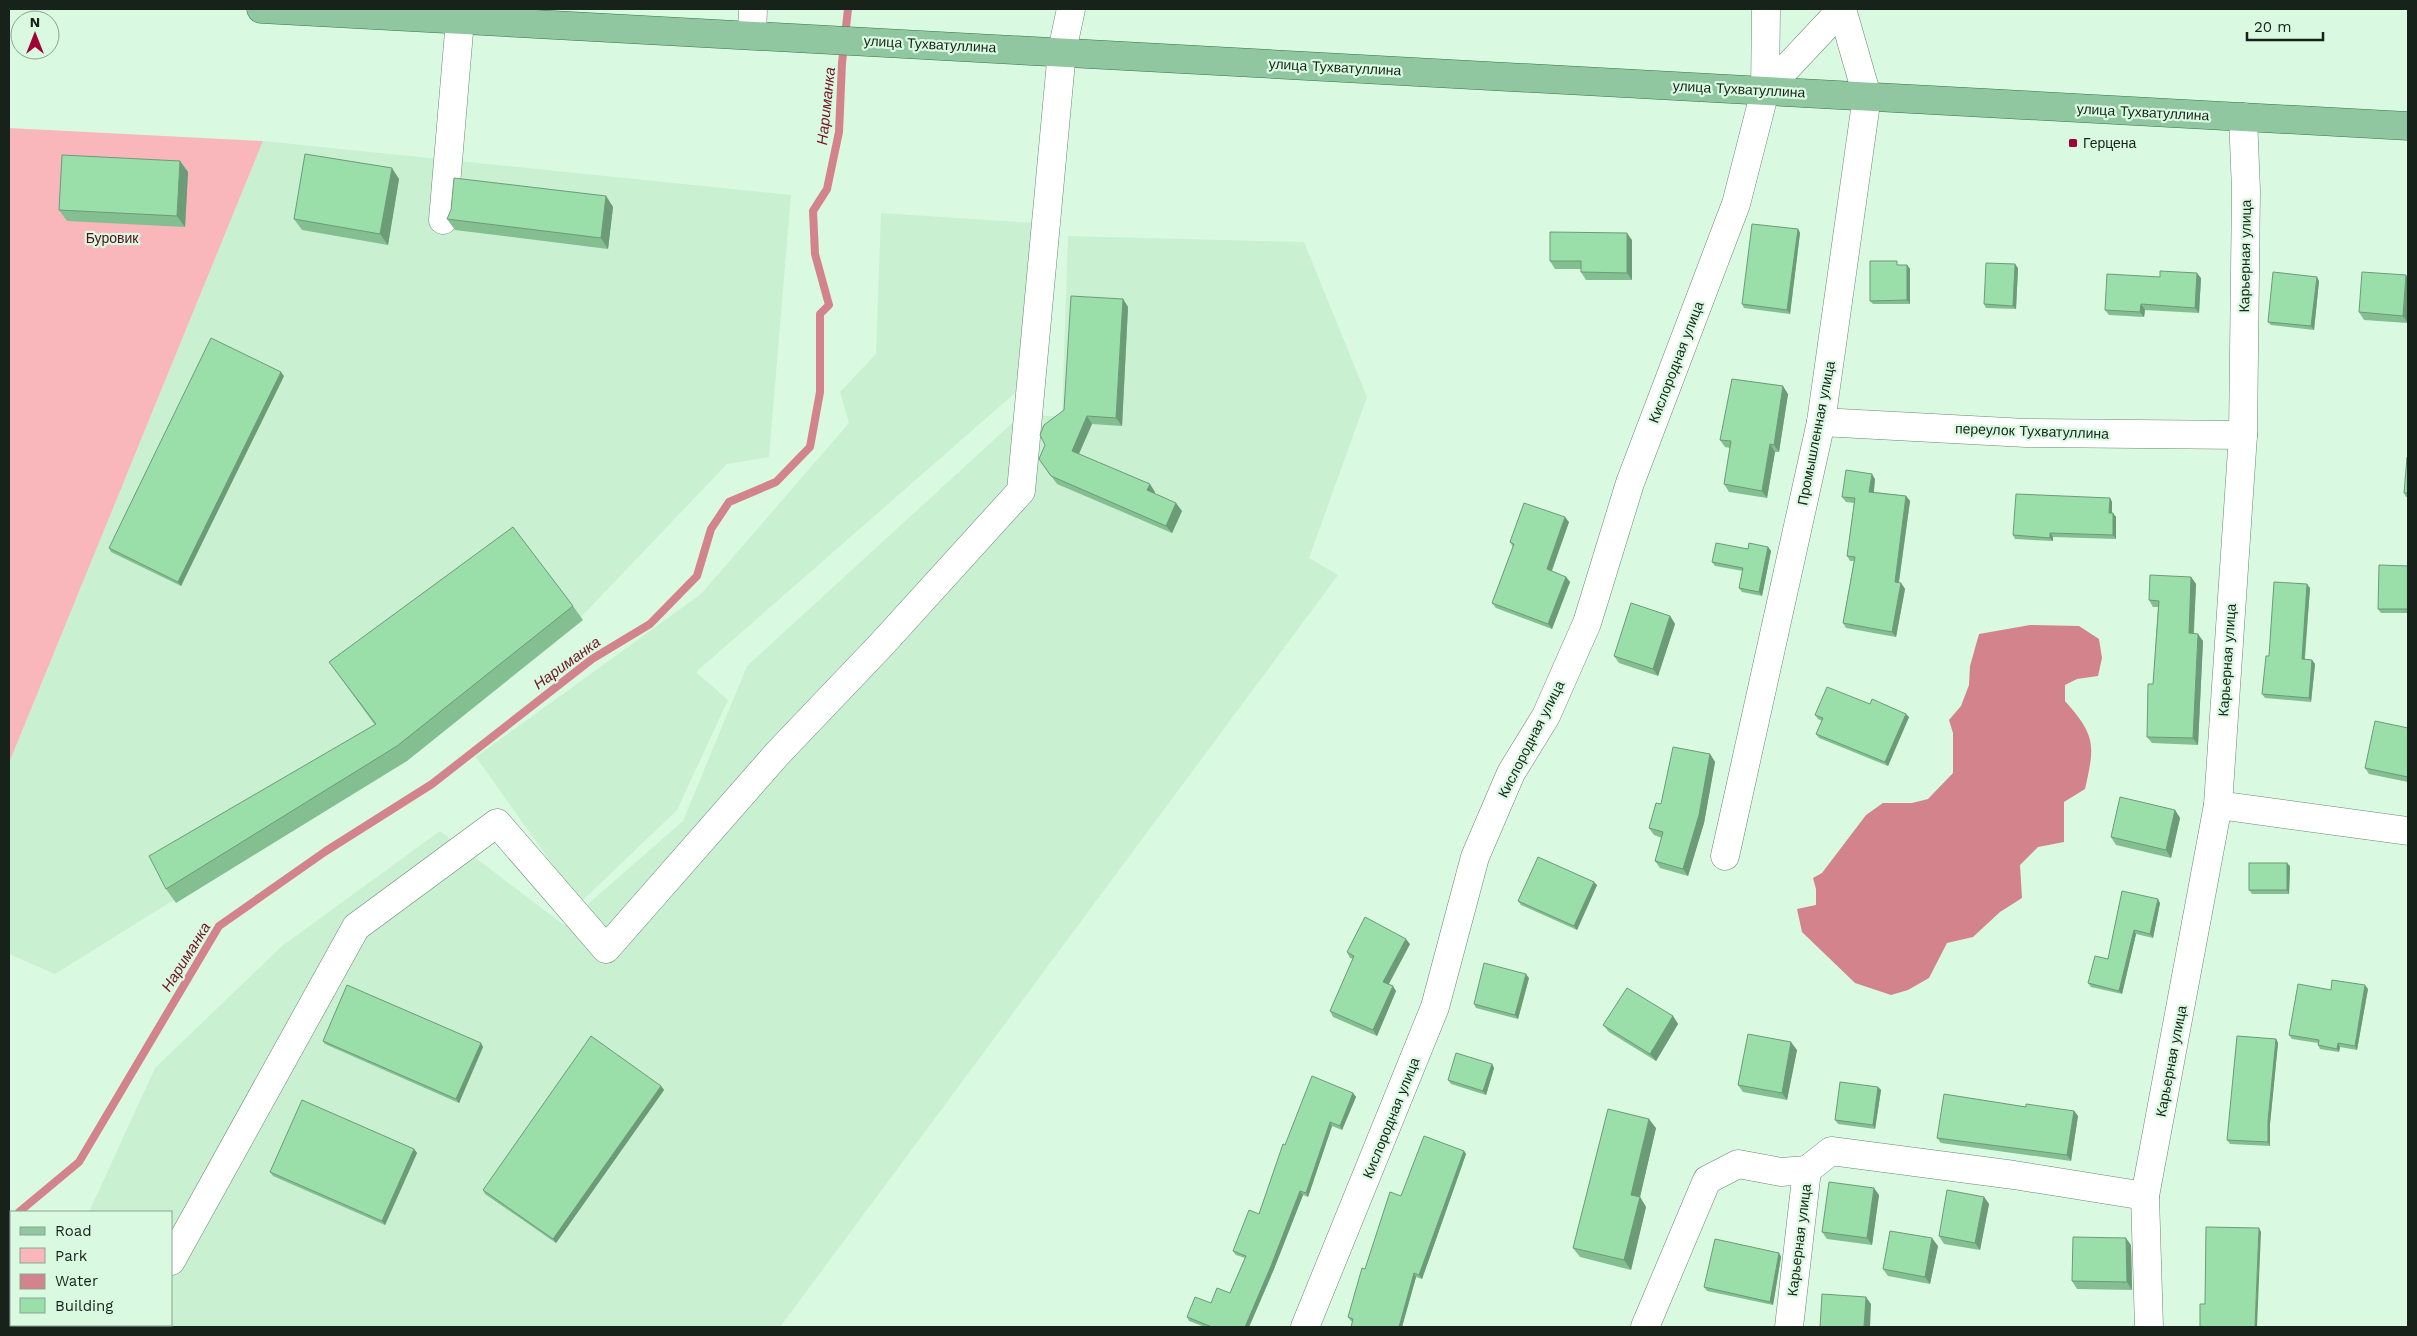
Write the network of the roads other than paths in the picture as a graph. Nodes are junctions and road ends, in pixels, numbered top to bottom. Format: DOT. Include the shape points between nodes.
graph roads {
  1 [pos="261,9"];
  2 [pos="1071,9"];
  3 [pos="1766,9"];
  4 [pos="1841,9"];
  5 [pos="460,20"];
  6 [pos="753,22"];
  7 [pos="1062,51"];
  8 [pos="1765,90"];
  9 [pos="1867,96"];
  10 [pos="2243,118"];
  11 [pos="2408,126"];
  12 [pos="443,220"];
  13 [pos="1821,422"];
  14 [pos="2242,435"];
  15 [pos="2218,805"];
  16 [pos="2408,831"];
  17 [pos="1725,856"];
  18 [pos="1808,1170"];
  19 [pos="2146,1196"];
  20 [pos="172,1259"];
  21 [pos="1305,1327"];
  22 [pos="1645,1327"];
  23 [pos="1789,1327"];
  24 [pos="2149,1327"];
  1 -- 5 [label="main road, улица Тухватуллина"];
  2 -- 7 [label="street"];
  3 -- 8 [label="street, Кислородная улица"];
  4 -- 8 [label="street"];
  4 -- 9 [label="street, Промышленная улица"];
  5 -- 6 [label="main road, улица Тухватуллина"];
  5 -- 12 [label="street"];
  6 -- 7 [label="main road, улица Тухватуллина" via="784,37"];
  7 -- 8 [label="main road, улица Тухватуллина"];
  7 -- 20 [label="street" via="1020,491 778,753 606,949 497,823 356,927"];
  8 -- 9 [label="main road, улица Тухватуллина"];
  8 -- 21 [label="street, Кислородная улица" via="1736,204 1630,483 1587,624 1546,716 1511,773 1475,857 1436,1007"];
  9 -- 10 [label="main road, улица Тухватуллина"];
  9 -- 13 [label="street, Промышленная улица"];
  10 -- 11 [label="main road, улица Тухватуллина"];
  10 -- 14 [label="street, Карьерная улица" via="2246,190"];
  13 -- 14 [label="street, переулок Тухватуллина" via="2026,433"];
  13 -- 17 [label="street, Промышленная улица"];
  14 -- 15 [label="street, Карьерная улица"];
  15 -- 16 [label="street"];
  15 -- 19 [label="street, Карьерная улица"];
  18 -- 19 [label="street, Карьерная улица" via="1831,1150 2014,1174"];
  18 -- 22 [label="street" via="1780,1172 1738,1164 1706,1180"];
  18 -- 23 [label="street, Карьерная улица"];
  19 -- 24 [label="street, Карьерная улица"];
}
